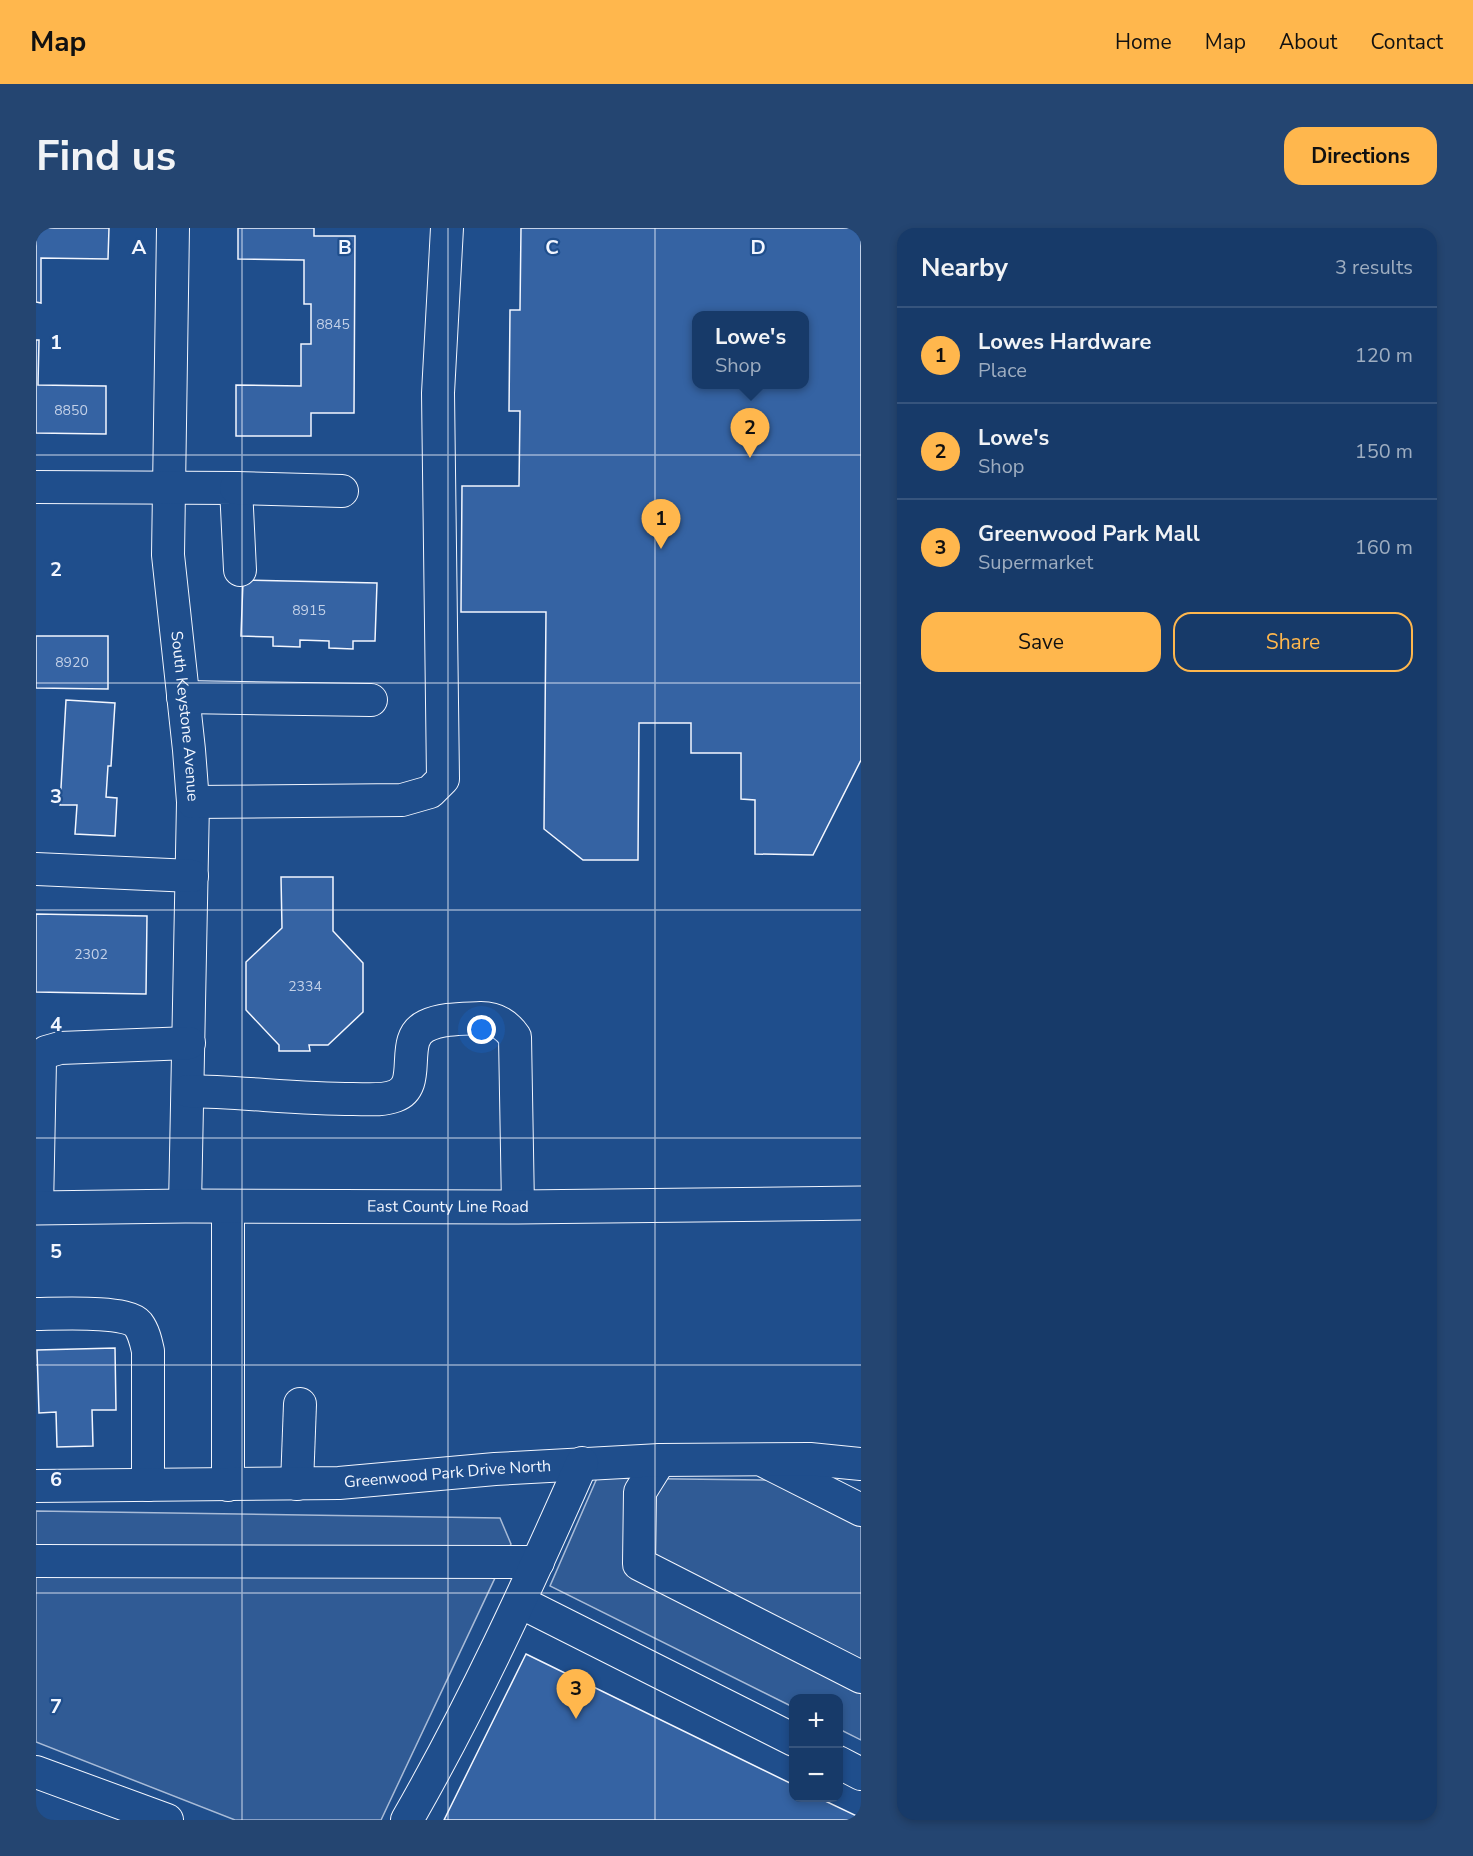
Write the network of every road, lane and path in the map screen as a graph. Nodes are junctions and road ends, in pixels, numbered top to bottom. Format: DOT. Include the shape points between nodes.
graph roads {
  1 [pos="173,228"];
  2 [pos="447,228"];
  3 [pos="36,487"];
  4 [pos="168,488"];
  5 [pos="236,488"];
  6 [pos="342,491"];
  7 [pos="240,570"];
  8 [pos="183,697"];
  9 [pos="371,700"];
  10 [pos="193,802"];
  11 [pos="36,869"];
  12 [pos="192,876"];
  13 [pos="189,1043"];
  14 [pos="188,1091"];
  15 [pos="37,1104"];
  16 [pos="861,1203"];
  17 [pos="185,1206"];
  18 [pos="228,1206"];
  19 [pos="518,1207"];
  20 [pos="36,1208"];
  21 [pos="36,1314"];
  22 [pos="300,1404"];
  23 [pos="760,1459"];
  24 [pos="660,1460"];
  25 [pos="582,1463"];
  26 [pos="861,1464"];
  27 [pos="297,1484"];
  28 [pos="148,1485"];
  29 [pos="228,1485"];
  30 [pos="36,1486"];
  31 [pos="861,1510"];
  32 [pos="38,1561"];
  33 [pos="538,1562"];
  34 [pos="520,1602"];
  35 [pos="861,1677"];
  36 [pos="789,1737"];
  37 [pos="843,1765"];
  38 [pos="36,1772"];
  39 [pos="861,1774"];
  40 [pos="167,1820"];
  41 [pos="407,1820"];
  1 -- 4 [label="street, South Keystone Avenue"];
  2 -- 10 [label="street" via="438,393 443,779 430,792 402,800"];
  3 -- 4 [label="street"];
  4 -- 5 [label="street"];
  4 -- 8 [label="street, South Keystone Avenue" via="168,555"];
  5 -- 6 [label="street"];
  5 -- 7 [label="street"];
  8 -- 9 [label="street"];
  8 -- 10 [label="street, South Keystone Avenue"];
  10 -- 12 [label="street, South Keystone Avenue"];
  11 -- 12 [label="street"];
  12 -- 13 [label="street, South Keystone Avenue"];
  13 -- 14 [label="street, South Keystone Avenue"];
  13 -- 15 [label="street" via="60,1048 46,1052 40,1061"];
  14 -- 17 [label="street, South Keystone Avenue"];
  14 -- 19 [label="street" via="331,1099 396,1096 409,1079 412,1044 424,1026 486,1018 501,1022 515,1037"];
  15 -- 20 [label="street"];
  16 -- 19 [label="main road, East County Line Road"];
  17 -- 18 [label="main road, East County Line Road"];
  17 -- 20 [label="main road, East County Line Road"];
  18 -- 19 [label="main road, East County Line Road"];
  18 -- 29 [label="street"];
  21 -- 28 [label="street" via="121,1315 137,1322 148,1351"];
  22 -- 27 [label="street"];
  23 -- 24 [label="street, Greenwood Park Drive North"];
  23 -- 26 [label="street, Greenwood Park Drive North"];
  23 -- 31 [label="street"];
  24 -- 25 [label="street, Greenwood Park Drive North"];
  24 -- 35 [label="street" via="640,1492 639,1564"];
  25 -- 27 [label="street, Greenwood Park Drive North"];
  25 -- 33 [label="street"];
  27 -- 29 [label="street, Greenwood Park Drive North"];
  28 -- 29 [label="street, Greenwood Park Drive North"];
  28 -- 30 [label="street, Greenwood Park Drive North"];
  32 -- 33 [label="street"];
  33 -- 34 [label="street"];
  34 -- 36 [label="street"];
  34 -- 41 [label="street"];
  37 -- 39 [label="street"];
  38 -- 40 [label="street"];
}
